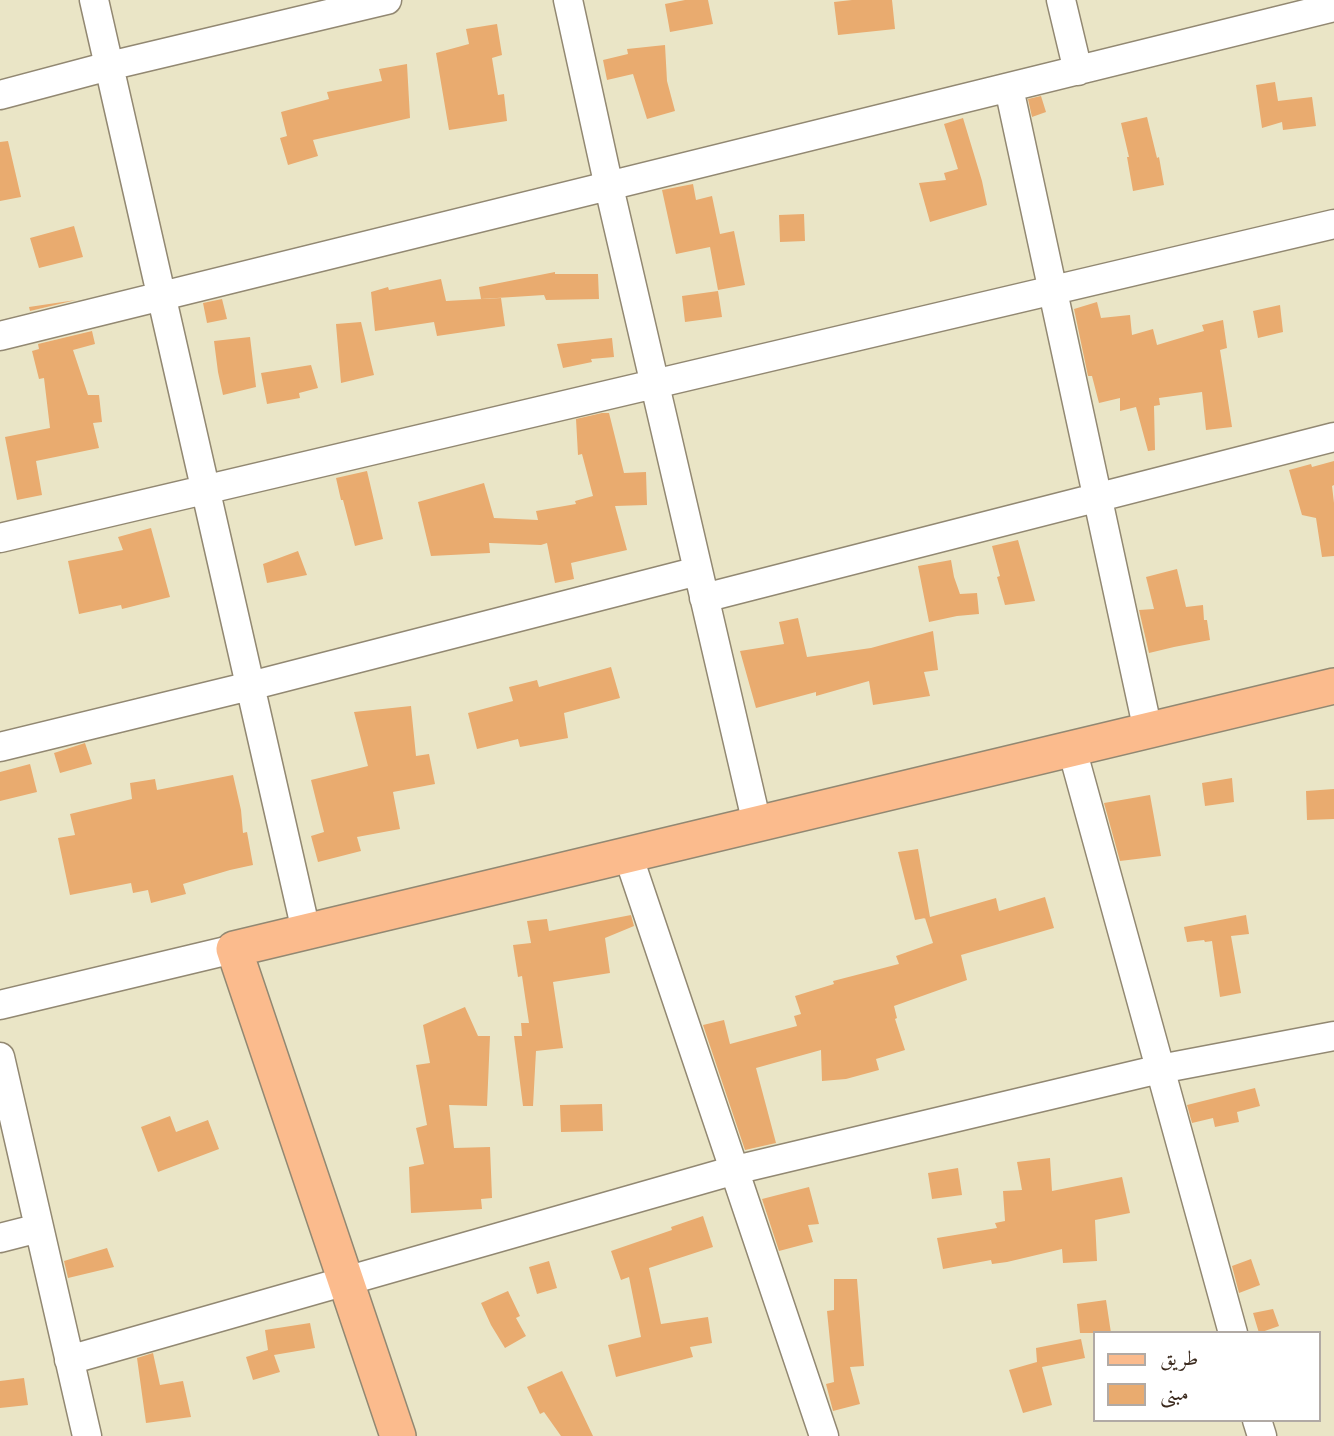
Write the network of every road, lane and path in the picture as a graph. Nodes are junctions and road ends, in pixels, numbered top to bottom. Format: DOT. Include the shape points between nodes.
graph roads {
  1 [pos="93,0"];
  2 [pos="387,0"];
  3 [pos="568,0"];
  4 [pos="1061,0"];
  5 [pos="1334,7"];
  6 [pos="109,66"];
  7 [pos="1078,71"];
  8 [pos="1009,88"];
  9 [pos="0,95"];
  10 [pos="609,187"];
  11 [pos="1334,224"];
  12 [pos="1053,290"];
  13 [pos="162,298"];
  14 [pos="0,336"];
  15 [pos="655,384"];
  16 [pos="1334,437"];
  17 [pos="205,489"];
  18 [pos="1098,497"];
  19 [pos="0,538"];
  20 [pos="701,585"];
  21 [pos="250,686"];
  22 [pos="1334,686"];
  23 [pos="1149,731"];
  24 [pos="0,747"];
  25 [pos="1072,749"];
  26 [pos="757,824"];
  27 [pos="628,855"];
  28 [pos="306,931"];
  29 [pos="234,949"];
  30 [pos="0,1004"];
  31 [pos="1334,1036"];
  32 [pos="0,1057"];
  33 [pos="1160,1069"];
  34 [pos="734,1170"];
  35 [pos="39,1228"];
  36 [pos="0,1238"];
  37 [pos="346,1281"];
  38 [pos="1232,1331"];
  39 [pos="69,1360"];
  40 [pos="87,1436"];
  41 [pos="398,1436"];
  42 [pos="824,1436"];
  1 -- 6 [label="street"];
  2 -- 6 [label="street"];
  3 -- 10 [label="street"];
  4 -- 7 [label="street"];
  5 -- 7 [label="street"];
  6 -- 9 [label="street"];
  6 -- 13 [label="street"];
  7 -- 8 [label="street"];
  8 -- 10 [label="street"];
  8 -- 12 [label="street"];
  10 -- 13 [label="street"];
  10 -- 15 [label="street"];
  11 -- 12 [label="street"];
  12 -- 15 [label="street"];
  12 -- 18 [label="street"];
  13 -- 14 [label="street"];
  13 -- 17 [label="street"];
  15 -- 17 [label="street"];
  15 -- 20 [label="street"];
  16 -- 18 [label="street"];
  17 -- 19 [label="street"];
  17 -- 21 [label="street"];
  18 -- 20 [label="street"];
  18 -- 23 [label="street"];
  20 -- 21 [label="street"];
  20 -- 26 [label="street"];
  21 -- 24 [label="street"];
  21 -- 28 [label="street"];
  22 -- 23 [label="main road"];
  23 -- 25 [label="main road"];
  25 -- 26 [label="main road"];
  25 -- 33 [label="street"];
  26 -- 27 [label="main road"];
  27 -- 28 [label="main road"];
  27 -- 34 [label="street"];
  28 -- 29 [label="main road"];
  29 -- 30 [label="street"];
  29 -- 37 [label="main road"];
  31 -- 33 [label="street"];
  32 -- 35 [label="street"];
  33 -- 34 [label="street"];
  33 -- 38 [label="street"];
  34 -- 37 [label="street"];
  34 -- 42 [label="street"];
  35 -- 36 [label="street"];
  35 -- 39 [label="street"];
  37 -- 39 [label="street"];
  37 -- 41 [label="main road"];
  39 -- 40 [label="street"];
}
